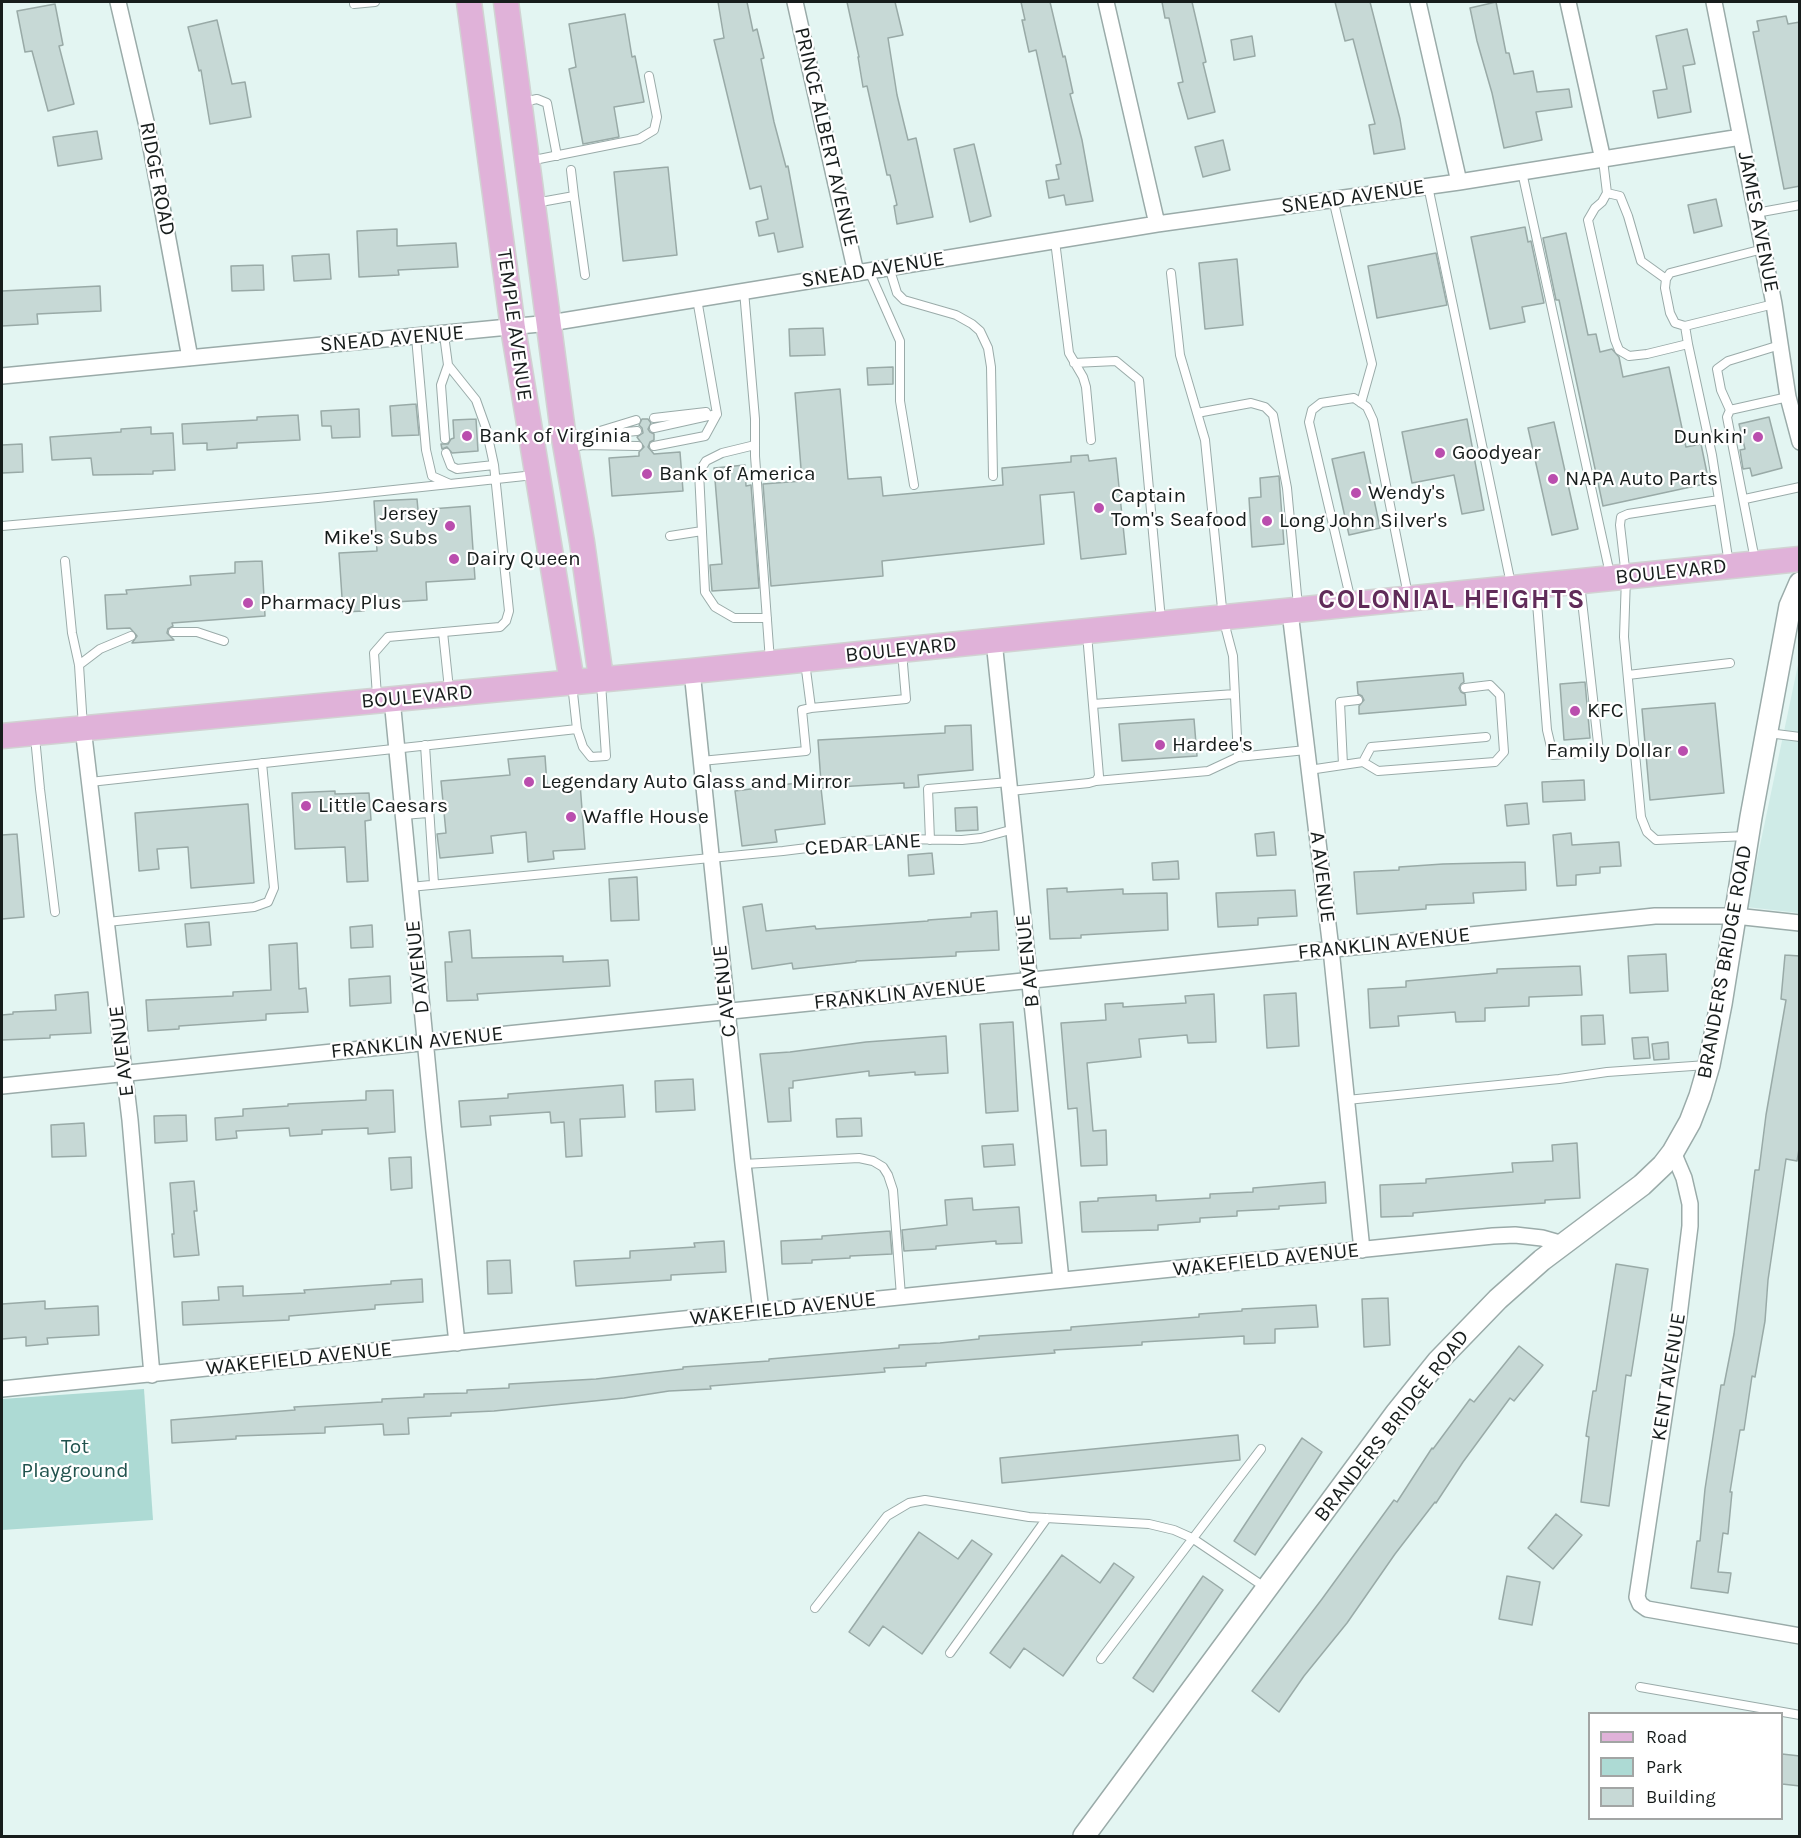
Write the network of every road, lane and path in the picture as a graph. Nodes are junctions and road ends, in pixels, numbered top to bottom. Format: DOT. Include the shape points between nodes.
graph roads {
  1 [pos="118,2"];
  2 [pos="375,2"];
  3 [pos="469,2"];
  4 [pos="506,2"];
  5 [pos="795,2"];
  6 [pos="1106,2"];
  7 [pos="1418,2"];
  8 [pos="1568,2"];
  9 [pos="1714,2"];
  10 [pos="354,4"];
  11 [pos="649,76"];
  12 [pos="520,102"];
  13 [pos="1741,137"];
  14 [pos="557,156"];
  15 [pos="1603,160"];
  16 [pos="528,162"];
  17 [pos="571,170"];
  18 [pos="1522,172"];
  19 [pos="1459,182"];
  20 [pos="1428,186"];
  21 [pos="1607,193"];
  22 [pos="574,196"];
  23 [pos="1333,200"];
  24 [pos="534,203"];
  25 [pos="1800,205"];
  26 [pos="1756,213"];
  27 [pos="1157,224"];
  28 [pos="1055,241"];
  29 [pos="1763,249"];
  30 [pos="889,267"];
  31 [pos="862,272"];
  32 [pos="1171,273"];
  33 [pos="585,275"];
  34 [pos="1666,279"];
  35 [pos="744,291"];
  36 [pos="697,299"];
  37 [pos="1774,304"];
  38 [pos="550,323"];
  39 [pos="1685,326"];
  40 [pos="513,328"];
  41 [pos="444,334"];
  42 [pos="416,337"];
  43 [pos="1688,344"];
  44 [pos="1780,345"];
  45 [pos="190,358"];
  46 [pos="1074,363"];
  47 [pos="448,365"];
  48 [pos="2,376"];
  49 [pos="1788,397"];
  50 [pos="1361,403"];
  51 [pos="1731,410"];
  52 [pos="717,412"];
  53 [pos="1197,413"];
  54 [pos="654,418"];
  55 [pos="636,420"];
  56 [pos="654,428"];
  57 [pos="637,430"];
  58 [pos="446,439"];
  59 [pos="570,439"];
  60 [pos="1092,440"];
  61 [pos="1800,442"];
  62 [pos="755,445"];
  63 [pos="638,446"];
  64 [pos="654,446"];
  65 [pos="446,453"];
  66 [pos="494,465"];
  67 [pos="538,475"];
  68 [pos="993,476"];
  69 [pos="495,478"];
  70 [pos="450,484"];
  71 [pos="914,484"];
  72 [pos="1800,487"];
  73 [pos="1745,499"];
  74 [pos="1719,500"];
  75 [pos="2,526"];
  76 [pos="702,531"];
  77 [pos="670,536"];
  78 [pos="1800,559"];
  79 [pos="65,561"];
  80 [pos="1756,563"];
  81 [pos="1729,566"];
  82 [pos="1619,578"];
  83 [pos="1580,582"];
  84 [pos="1800,583"];
  85 [pos="1536,586"];
  86 [pos="1512,589"];
  87 [pos="1409,600"];
  88 [pos="1352,605"];
  89 [pos="1294,611"];
  90 [pos="767,618"];
  91 [pos="1223,618"];
  92 [pos="1161,624"];
  93 [pos="173,632"];
  94 [pos="443,632"];
  95 [pos="1087,632"];
  96 [pos="131,636"];
  97 [pos="224,641"];
  98 [pos="994,641"];
  99 [pos="901,650"];
  100 [pos="805,660"];
  101 [pos="771,663"];
  102 [pos="1730,663"];
  103 [pos="79,665"];
  104 [pos="692,671"];
  105 [pos="1628,675"];
  106 [pos="601,678"];
  107 [pos="572,682"];
  108 [pos="1465,688"];
  109 [pos="449,694"];
  110 [pos="1235,694"];
  111 [pos="385,700"];
  112 [pos="1358,700"];
  113 [pos="1093,704"];
  114 [pos="811,708"];
  115 [pos="83,728"];
  116 [pos="577,729"];
  117 [pos="35,733"];
  118 [pos="1767,733"];
  119 [pos="2,736"];
  120 [pos="1486,737"];
  121 [pos="1800,737"];
  122 [pos="424,746"];
  123 [pos="397,748"];
  124 [pos="1306,750"];
  125 [pos="1238,757"];
  126 [pos="701,761"];
  127 [pos="1363,762"];
  128 [pos="262,763"];
  129 [pos="1343,765"];
  130 [pos="1309,770"];
  131 [pos="1096,781"];
  132 [pos="90,782"];
  133 [pos="1010,787"];
  134 [pos="428,813"];
  135 [pos="403,815"];
  136 [pos="1014,829"];
  137 [pos="1748,836"];
  138 [pos="930,840"];
  139 [pos="711,858"];
  140 [pos="434,884"];
  141 [pos="410,887"];
  142 [pos="55,912"];
  143 [pos="1735,916"];
  144 [pos="107,922"];
  145 [pos="1800,923"];
  146 [pos="1331,949"];
  147 [pos="1030,980"];
  148 [pos="727,1012"];
  149 [pos="425,1042"];
  150 [pos="1708,1065"];
  151 [pos="125,1074"];
  152 [pos="2,1086"];
  153 [pos="1347,1100"];
  154 [pos="1673,1152"];
  155 [pos="743,1164"];
  156 [pos="1563,1244"];
  157 [pos="1362,1250"];
  158 [pos="1061,1280"];
  159 [pos="901,1296"];
  160 [pos="762,1311"];
  161 [pos="457,1343"];
  162 [pos="152,1375"];
  163 [pos="2,1389"];
  164 [pos="1261,1449"];
  165 [pos="1047,1518"];
  166 [pos="1192,1538"];
  167 [pos="1268,1589"];
  168 [pos="815,1608"];
  169 [pos="1800,1636"];
  170 [pos="950,1653"];
  171 [pos="1101,1659"];
  172 [pos="1640,1687"];
  173 [pos="1783,1712"];
  174 [pos="1783,1712"];
  175 [pos="1800,1715"];
  176 [pos="1084,1836"];
  1 -- 45 [label="street, RIDGE ROAD" via="147,126"];
  2 -- 10 [label="lane"];
  3 -- 40 [label="main road, TEMPLE AVENUE"];
  4 -- 12 [label="main road, TEMPLE AVENUE"];
  5 -- 31 [label="street, PRINCE ALBERT AVENUE"];
  6 -- 27 [label="street"];
  7 -- 19 [label="street"];
  8 -- 15 [label="street"];
  9 -- 13 [label="street, JAMES AVENUE"];
  11 -- 14 [label="lane" via="657,117 654,130 639,139"];
  12 -- 14 [label="lane" via="537,99 547,103"];
  12 -- 16 [label="main road, TEMPLE AVENUE"];
  13 -- 15 [label="street, SNEAD AVENUE"];
  13 -- 26 [label="street, JAMES AVENUE"];
  14 -- 16 [label="lane"];
  15 -- 18 [label="street, SNEAD AVENUE"];
  15 -- 21 [label="lane"];
  16 -- 24 [label="main road, TEMPLE AVENUE"];
  17 -- 22 [label="lane"];
  18 -- 19 [label="street, SNEAD AVENUE"];
  18 -- 82 [label="lane"];
  19 -- 20 [label="street, SNEAD AVENUE"];
  20 -- 23 [label="street, SNEAD AVENUE"];
  20 -- 86 [label="lane"];
  21 -- 34 [label="lane" via="1620,196 1641,261"];
  21 -- 43 [label="lane" via="1588,220 1619,350 1629,356"];
  22 -- 24 [label="lane"];
  22 -- 33 [label="lane"];
  23 -- 27 [label="street, SNEAD AVENUE"];
  23 -- 50 [label="lane" via="1372,364"];
  24 -- 38 [label="main road, TEMPLE AVENUE"];
  25 -- 26 [label="lane"];
  26 -- 29 [label="street, JAMES AVENUE"];
  27 -- 28 [label="street, SNEAD AVENUE"];
  28 -- 30 [label="street, SNEAD AVENUE"];
  28 -- 46 [label="lane" via="1069,352"];
  29 -- 34 [label="lane" via="1670,273"];
  29 -- 37 [label="street, JAMES AVENUE"];
  30 -- 31 [label="street, SNEAD AVENUE"];
  30 -- 68 [label="lane" via="897,293 904,300 956,315 980,331 991,367"];
  31 -- 35 [label="street, SNEAD AVENUE"];
  31 -- 71 [label="lane" via="900,341 900,401"];
  32 -- 53 [label="lane" via="1180,355"];
  34 -- 39 [label="lane" via="1670,313 1675,323"];
  35 -- 36 [label="street, SNEAD AVENUE"];
  35 -- 62 [label="lane"];
  36 -- 38 [label="street, SNEAD AVENUE"];
  36 -- 52 [label="lane"];
  37 -- 39 [label="lane"];
  37 -- 44 [label="street, JAMES AVENUE"];
  38 -- 40 [label="street, SNEAD AVENUE"];
  38 -- 59 [label="main road, TEMPLE AVENUE"];
  39 -- 43 [label="lane"];
  40 -- 41 [label="street, SNEAD AVENUE"];
  40 -- 67 [label="main road, TEMPLE AVENUE"];
  41 -- 42 [label="street, SNEAD AVENUE"];
  41 -- 47 [label="lane"];
  42 -- 45 [label="street, SNEAD AVENUE"];
  42 -- 70 [label="lane" via="428,459 432,476"];
  43 -- 74 [label="lane"];
  44 -- 49 [label="street, JAMES AVENUE"];
  44 -- 51 [label="lane" via="1728,361 1717,369 1721,390"];
  45 -- 48 [label="street, SNEAD AVENUE"];
  46 -- 60 [label="lane" via="1086,387"];
  46 -- 92 [label="lane" via="1116,361 1139,380"];
  47 -- 58 [label="lane" via="441,385"];
  47 -- 66 [label="lane" via="476,400"];
  49 -- 51 [label="lane"];
  49 -- 61 [label="street, JAMES AVENUE"];
  50 -- 87 [label="lane" via="1373,420"];
  50 -- 88 [label="lane" via="1354,398 1321,403 1312,410 1309,422"];
  51 -- 73 [label="lane" via="1727,417"];
  52 -- 54 [label="lane"];
  52 -- 56 [label="lane"];
  52 -- 64 [label="lane" via="705,436"];
  53 -- 89 [label="lane" via="1251,403 1265,407 1273,415 1287,488"];
  53 -- 91 [label="lane" via="1205,440"];
  55 -- 59 [label="lane"];
  57 -- 59 [label="lane"];
  59 -- 63 [label="lane" via="583,445"];
  59 -- 106 [label="main road, TEMPLE AVENUE"];
  62 -- 76 [label="lane" via="722,453 706,461 699,472"];
  62 -- 90 [label="lane"];
  65 -- 66 [label="lane" via="451,466 457,469"];
  66 -- 69 [label="lane"];
  67 -- 69 [label="lane"];
  67 -- 107 [label="main road, TEMPLE AVENUE"];
  69 -- 70 [label="lane"];
  69 -- 94 [label="lane" via="509,611 506,621 500,627"];
  70 -- 75 [label="lane"];
  72 -- 73 [label="lane"];
  73 -- 80 [label="lane"];
  74 -- 81 [label="lane"];
  74 -- 82 [label="lane" via="1621,517"];
  76 -- 77 [label="lane"];
  76 -- 90 [label="lane" via="705,592 715,607 734,618"];
  78 -- 80 [label="main road, BOULEVARD"];
  79 -- 103 [label="lane"];
  80 -- 81 [label="main road, BOULEVARD"];
  81 -- 82 [label="main road, BOULEVARD"];
  82 -- 83 [label="main road, BOULEVARD"];
  82 -- 105 [label="lane"];
  83 -- 85 [label="main road, BOULEVARD"];
  83 -- 85 [label="lane" via="1599,752 1553,754 1547,730"];
  84 -- 118 [label="street, BRANDERS BRIDGE ROAD" via="1790,606"];
  85 -- 86 [label="main road, BOULEVARD"];
  86 -- 87 [label="main road, BOULEVARD"];
  87 -- 88 [label="main road, BOULEVARD"];
  88 -- 89 [label="main road, BOULEVARD"];
  89 -- 91 [label="main road, BOULEVARD"];
  89 -- 124 [label="street, A AVENUE"];
  90 -- 101 [label="lane"];
  91 -- 92 [label="main road, BOULEVARD"];
  91 -- 110 [label="lane" via="1233,656"];
  92 -- 95 [label="main road, BOULEVARD"];
  93 -- 97 [label="lane" via="197,632"];
  94 -- 109 [label="lane"];
  94 -- 111 [label="lane" via="388,637 374,652"];
  95 -- 98 [label="main road, BOULEVARD"];
  95 -- 113 [label="lane"];
  96 -- 103 [label="lane" via="100,649"];
  98 -- 99 [label="main road, BOULEVARD"];
  98 -- 133 [label="street, B AVENUE"];
  99 -- 100 [label="main road, BOULEVARD"];
  99 -- 114 [label="lane" via="906,699"];
  100 -- 101 [label="main road, BOULEVARD"];
  100 -- 114 [label="lane"];
  101 -- 104 [label="main road, BOULEVARD"];
  102 -- 105 [label="lane"];
  103 -- 115 [label="lane"];
  104 -- 106 [label="main road, BOULEVARD"];
  104 -- 126 [label="street, C AVENUE"];
  105 -- 137 [label="lane" via="1641,817 1647,832 1656,840"];
  106 -- 107 [label="main road, BOULEVARD"];
  106 -- 116 [label="lane" via="606,756 591,757"];
  107 -- 109 [label="main road, BOULEVARD"];
  107 -- 116 [label="lane"];
  108 -- 127 [label="lane" via="1490,685 1500,695 1504,752 1495,762 1378,771"];
  109 -- 111 [label="main road, BOULEVARD"];
  110 -- 113 [label="lane"];
  110 -- 125 [label="lane"];
  111 -- 115 [label="main road, BOULEVARD"];
  111 -- 123 [label="street, D AVENUE"];
  112 -- 129 [label="lane" via="1340,702"];
  113 -- 131 [label="lane" via="1099,776"];
  114 -- 126 [label="lane" via="802,710 806,750"];
  115 -- 117 [label="main road, BOULEVARD"];
  115 -- 132 [label="street, E AVENUE"];
  116 -- 122 [label="lane"];
  117 -- 119 [label="main road, BOULEVARD"];
  117 -- 142 [label="lane"];
  118 -- 121 [label="lane"];
  118 -- 137 [label="street, BRANDERS BRIDGE ROAD"];
  120 -- 127 [label="lane" via="1371,747"];
  122 -- 123 [label="lane"];
  122 -- 134 [label="lane"];
  123 -- 128 [label="lane"];
  123 -- 135 [label="street, D AVENUE"];
  124 -- 125 [label="lane"];
  124 -- 130 [label="street, A AVENUE"];
  125 -- 131 [label="lane" via="1208,771"];
  126 -- 139 [label="street, C AVENUE"];
  127 -- 129 [label="lane"];
  128 -- 132 [label="lane"];
  128 -- 144 [label="lane" via="274,888 268,902 254,907"];
  129 -- 130 [label="lane"];
  130 -- 146 [label="street, A AVENUE"];
  131 -- 133 [label="lane"];
  132 -- 144 [label="street, E AVENUE"];
  133 -- 136 [label="street, B AVENUE"];
  133 -- 138 [label="lane" via="928,789"];
  134 -- 135 [label="lane"];
  134 -- 140 [label="lane"];
  135 -- 141 [label="street, D AVENUE"];
  136 -- 138 [label="lane, CEDAR LANE" via="972,839"];
  136 -- 147 [label="street, B AVENUE"];
  137 -- 143 [label="street, BRANDERS BRIDGE ROAD"];
  138 -- 139 [label="lane, CEDAR LANE" via="843,842"];
  139 -- 140 [label="lane, CEDAR LANE"];
  139 -- 148 [label="street, C AVENUE"];
  140 -- 141 [label="lane, CEDAR LANE"];
  141 -- 149 [label="street, D AVENUE"];
  143 -- 145 [label="street, FRANKLIN AVENUE"];
  143 -- 146 [label="street, FRANKLIN AVENUE" via="1655,916"];
  143 -- 150 [label="street, BRANDERS BRIDGE ROAD"];
  144 -- 151 [label="street, E AVENUE"];
  146 -- 147 [label="street, FRANKLIN AVENUE"];
  146 -- 153 [label="street, A AVENUE"];
  147 -- 148 [label="street, FRANKLIN AVENUE"];
  147 -- 158 [label="street, B AVENUE"];
  148 -- 149 [label="street, FRANKLIN AVENUE"];
  148 -- 155 [label="street, C AVENUE"];
  149 -- 151 [label="street, FRANKLIN AVENUE"];
  149 -- 161 [label="street, D AVENUE"];
  150 -- 153 [label="lane"];
  150 -- 154 [label="street, BRANDERS BRIDGE ROAD" via="1690,1122"];
  151 -- 152 [label="street, FRANKLIN AVENUE"];
  151 -- 162 [label="street, E AVENUE"];
  153 -- 157 [label="street, A AVENUE"];
  154 -- 156 [label="street, BRANDERS BRIDGE ROAD" via="1642,1185"];
  154 -- 169 [label="street, KENT AVENUE" via="1690,1204 1690,1226 1636,1591 1640,1604 1647,1609"];
  155 -- 159 [label="lane" via="859,1158 883,1167 893,1190"];
  155 -- 160 [label="street, C AVENUE"];
  156 -- 157 [label="street, WAKEFIELD AVENUE" via="1515,1235"];
  156 -- 167 [label="street, BRANDERS BRIDGE ROAD" via="1498,1299 1438,1361"];
  157 -- 158 [label="street, WAKEFIELD AVENUE"];
  158 -- 159 [label="street, WAKEFIELD AVENUE"];
  159 -- 160 [label="street, WAKEFIELD AVENUE"];
  160 -- 161 [label="street, WAKEFIELD AVENUE"];
  161 -- 162 [label="street, WAKEFIELD AVENUE"];
  162 -- 163 [label="street, WAKEFIELD AVENUE"];
  164 -- 166 [label="lane"];
  165 -- 166 [label="lane" via="1149,1524"];
  165 -- 168 [label="lane" via="925,1500 909,1503 887,1516"];
  165 -- 170 [label="lane"];
  166 -- 167 [label="lane"];
  166 -- 171 [label="lane"];
  167 -- 176 [label="street, BRANDERS BRIDGE ROAD"];
  172 -- 173 [label="lane"];
  174 -- 175 [label="lane"];
}
